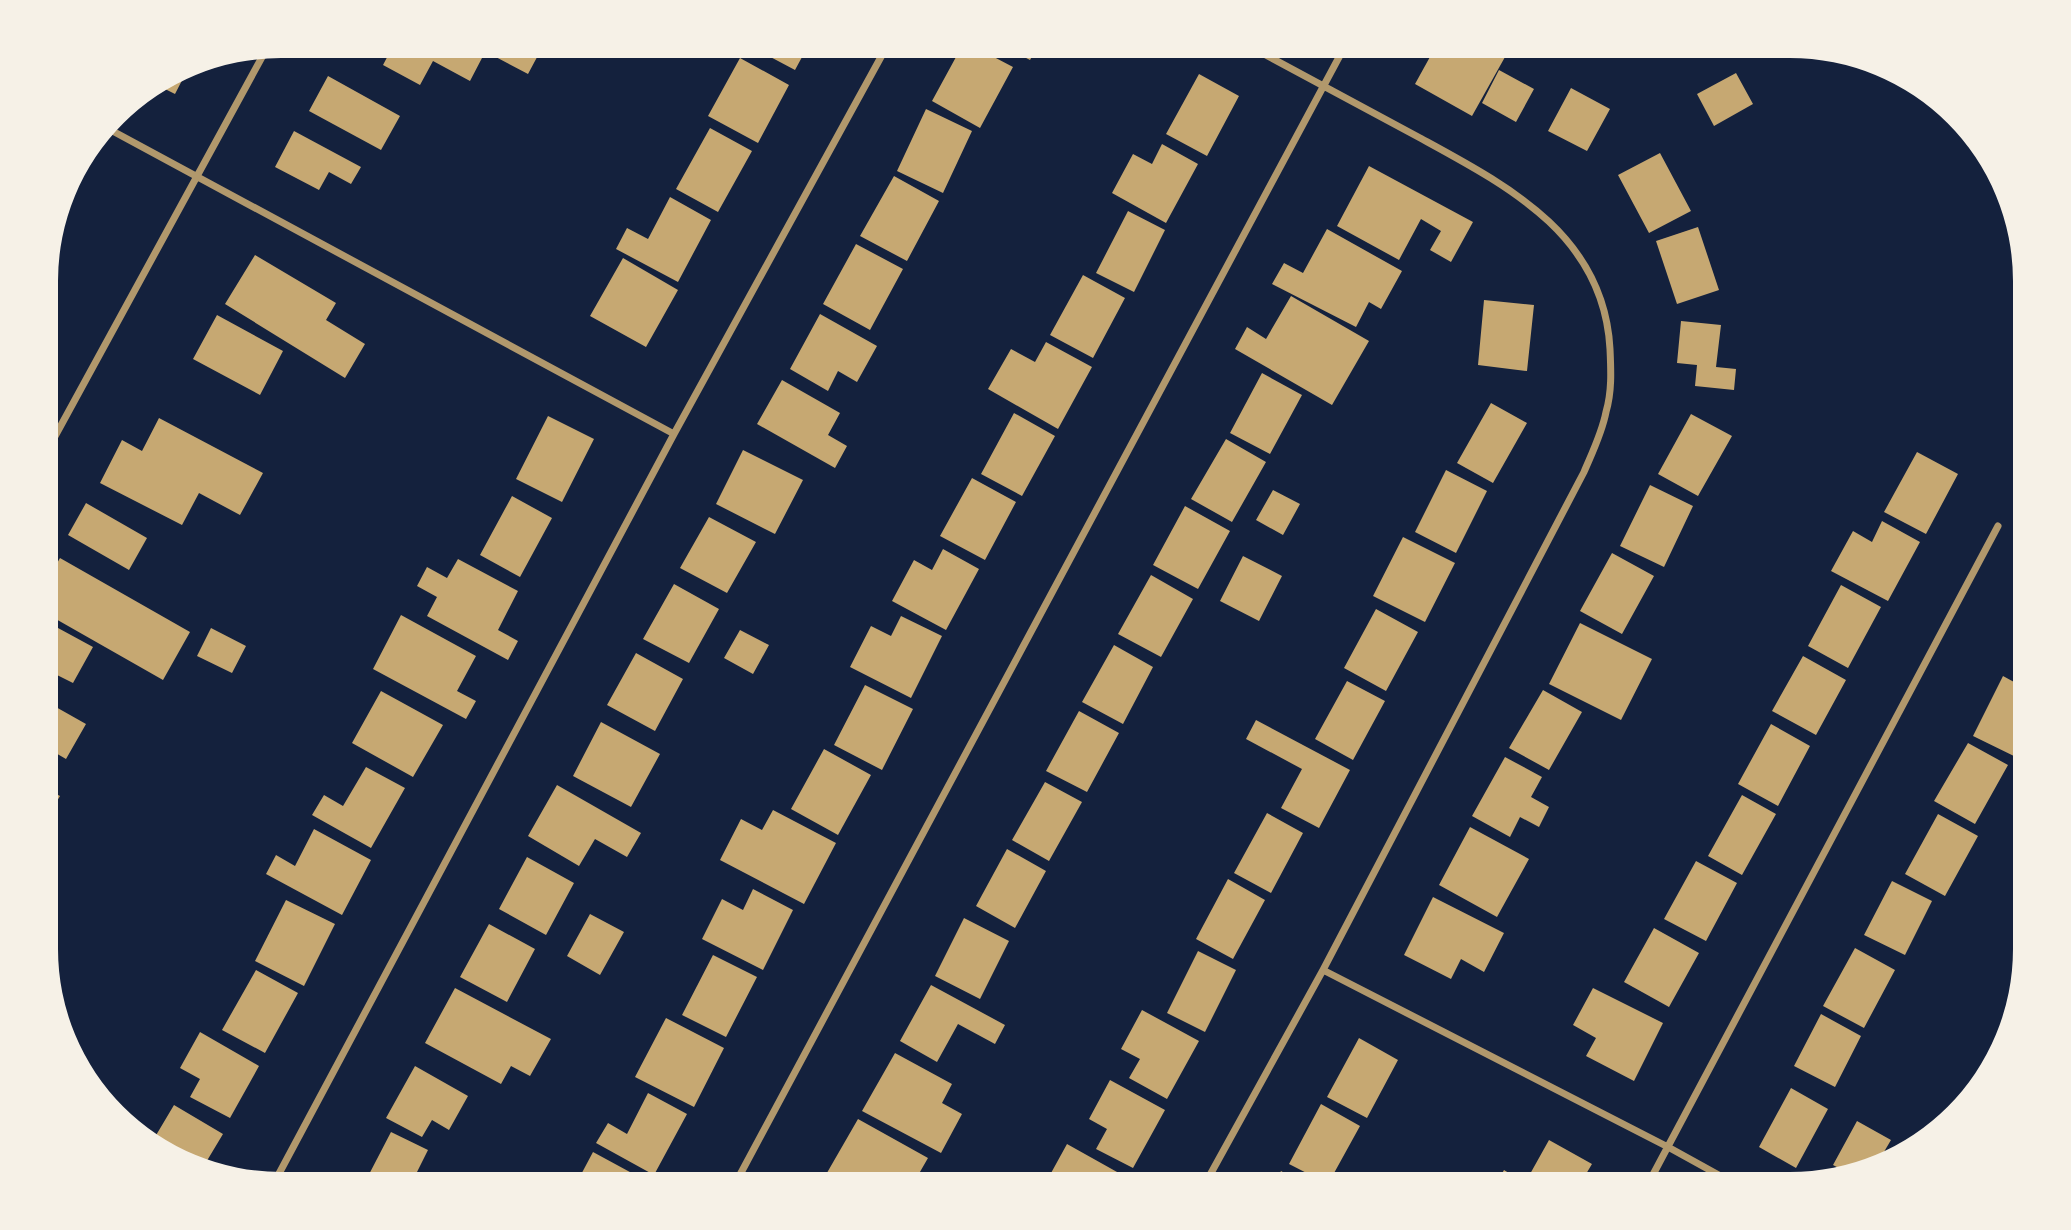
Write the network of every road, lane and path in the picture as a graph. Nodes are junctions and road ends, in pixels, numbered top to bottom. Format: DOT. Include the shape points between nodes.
graph roads {
  1 [pos="880,58"];
  2 [pos="1271,58"];
  3 [pos="1338,58"];
  4 [pos="261,59"];
  5 [pos="1323,86"];
  6 [pos="115,132"];
  7 [pos="197,177"];
  8 [pos="58,431"];
  9 [pos="674,434"];
  10 [pos="1998,526"];
  11 [pos="1323,970"];
  12 [pos="1668,1147"];
  13 [pos="280,1172"];
  14 [pos="742,1172"];
  15 [pos="1212,1172"];
  16 [pos="1654,1172"];
  17 [pos="1713,1172"];
  1 -- 9 [label="street"];
  2 -- 5 [label="street"];
  3 -- 5 [label="street"];
  4 -- 7 [label="street"];
  5 -- 11 [label="street" via="1495,179 1547,218 1574,247 1597,286 1609,324 1612,383 1606,414 1584,472"];
  5 -- 14 [label="street"];
  6 -- 7 [label="street"];
  7 -- 8 [label="street"];
  7 -- 9 [label="street"];
  9 -- 13 [label="street"];
  10 -- 12 [label="street"];
  11 -- 12 [label="street"];
  11 -- 15 [label="street"];
  12 -- 16 [label="street"];
  12 -- 17 [label="street"];
}
